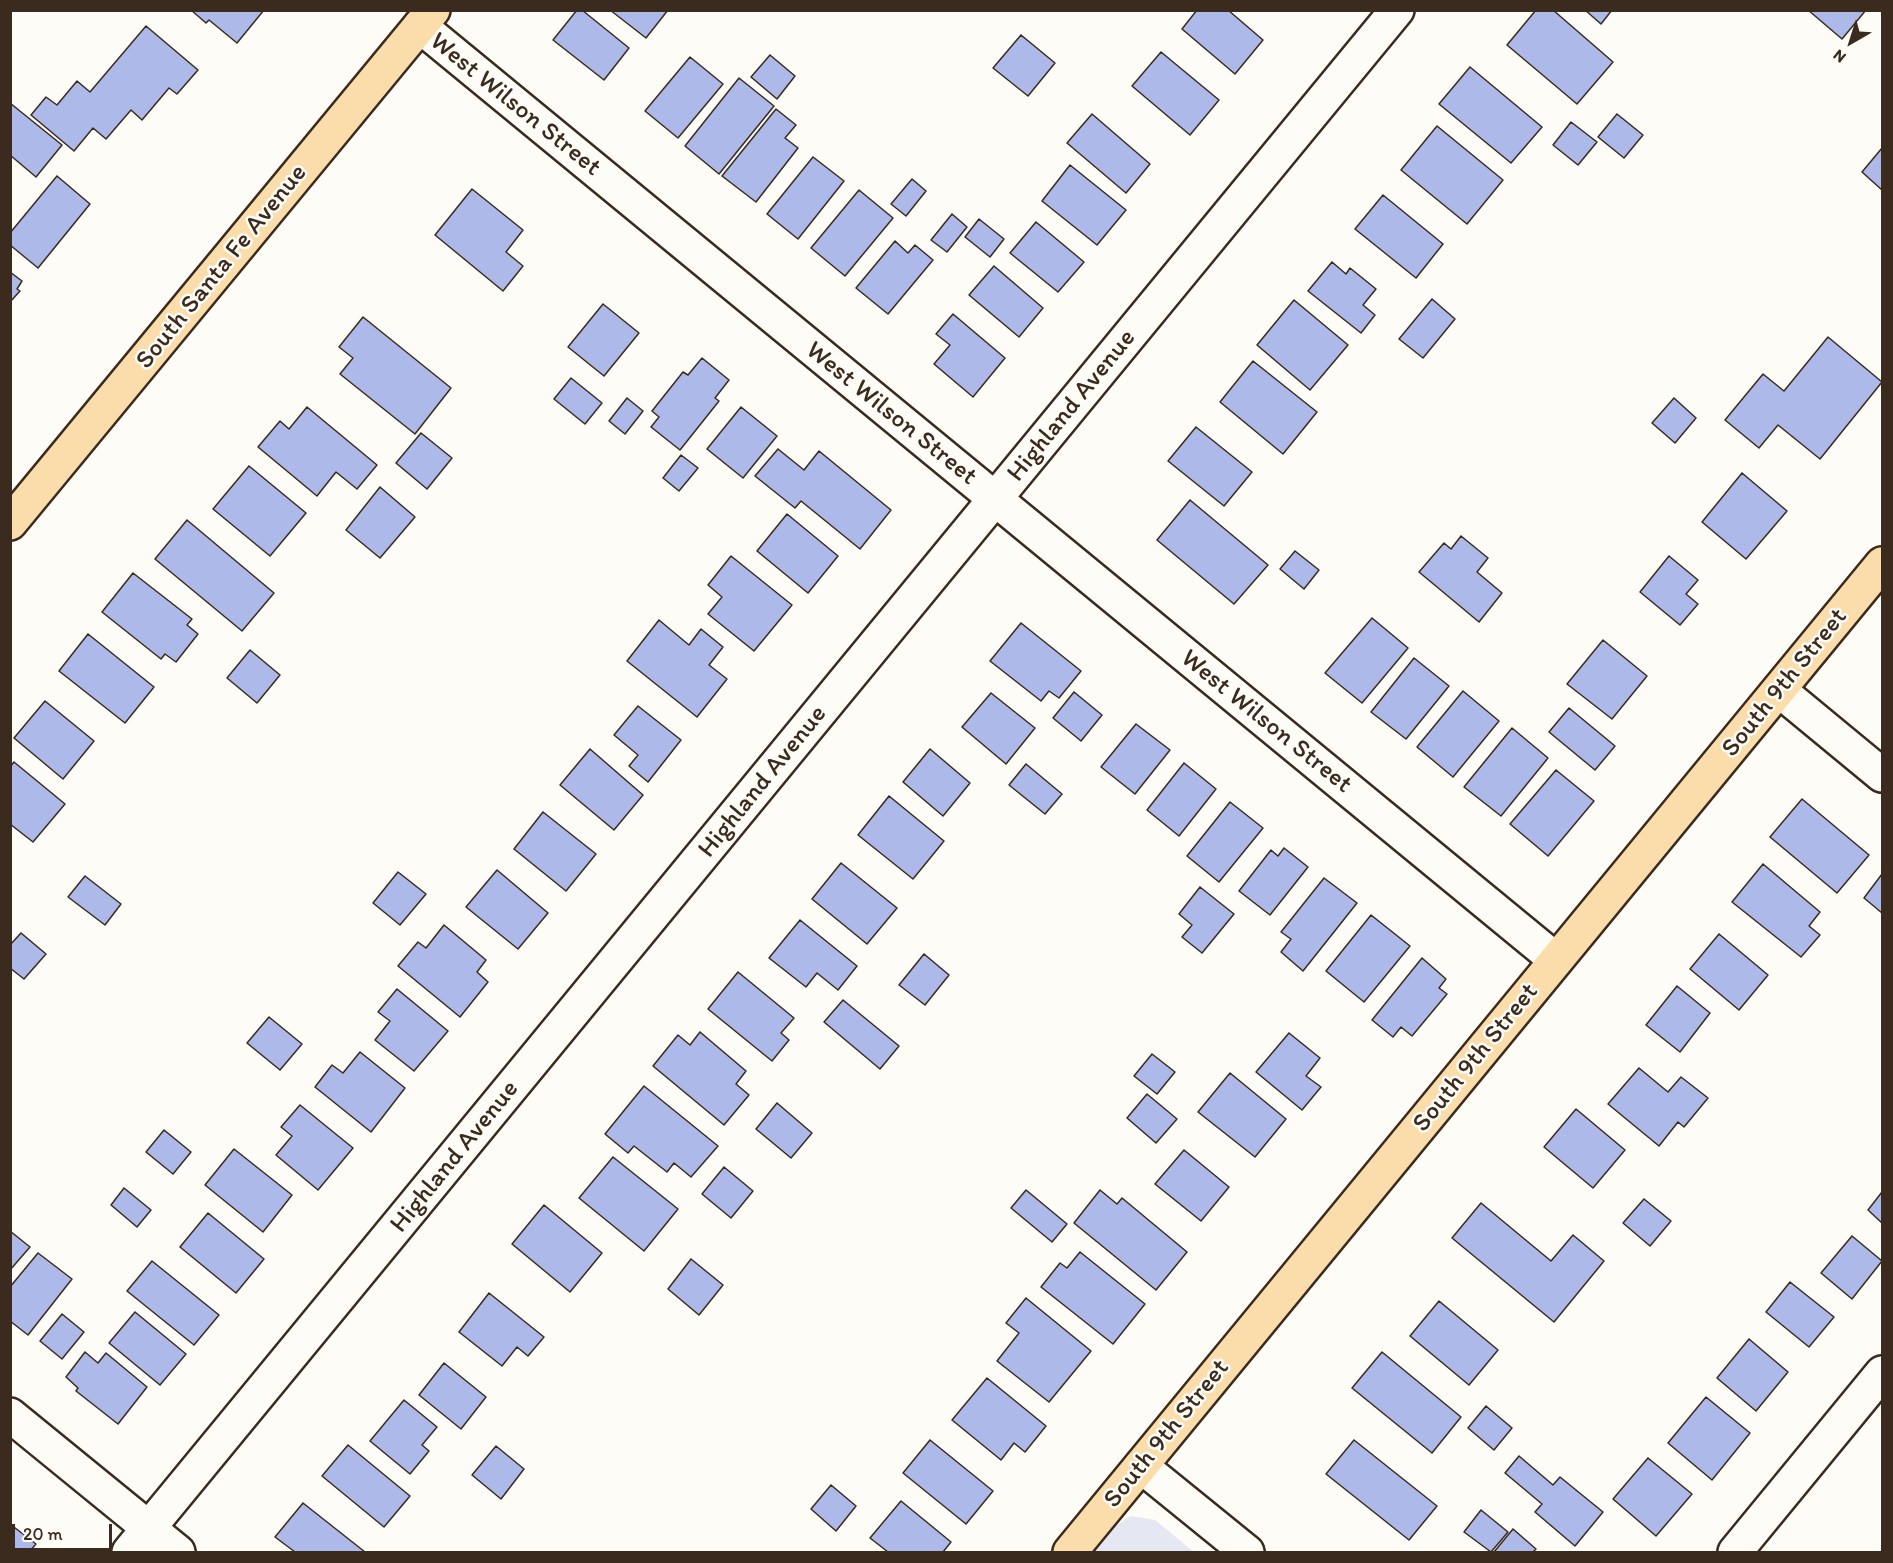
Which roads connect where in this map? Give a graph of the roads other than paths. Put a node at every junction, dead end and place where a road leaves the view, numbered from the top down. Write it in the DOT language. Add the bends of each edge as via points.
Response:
graph roads {
  1 [pos="1397,10"];
  2 [pos="426,18"];
  3 [pos="995,500"];
  4 [pos="10,523"];
  5 [pos="1882,564"];
  6 [pos="1779,690"];
  7 [pos="1882,775"];
  8 [pos="1556,960"];
  9 [pos="1882,1373"];
  10 [pos="10,1415"];
  11 [pos="1141,1466"];
  12 [pos="139,1541"];
  13 [pos="178,1552"];
  14 [pos="1070,1552"];
  15 [pos="1247,1552"];
  16 [pos="1735,1552"];
  1 -- 3 [label="street, Highland Avenue"];
  2 -- 3 [label="street, West Wilson Street"];
  2 -- 4 [label="main road, South Santa Fe Avenue"];
  3 -- 8 [label="street, West Wilson Street"];
  3 -- 12 [label="street, Highland Avenue"];
  5 -- 6 [label="main road, South 9th Street"];
  6 -- 7 [label="street"];
  6 -- 8 [label="main road, South 9th Street"];
  8 -- 11 [label="main road, South 9th Street"];
  9 -- 16 [label="street"];
  10 -- 12 [label="street"];
  11 -- 14 [label="main road, South 9th Street"];
  11 -- 15 [label="street"];
  12 -- 13 [label="street"];
}
